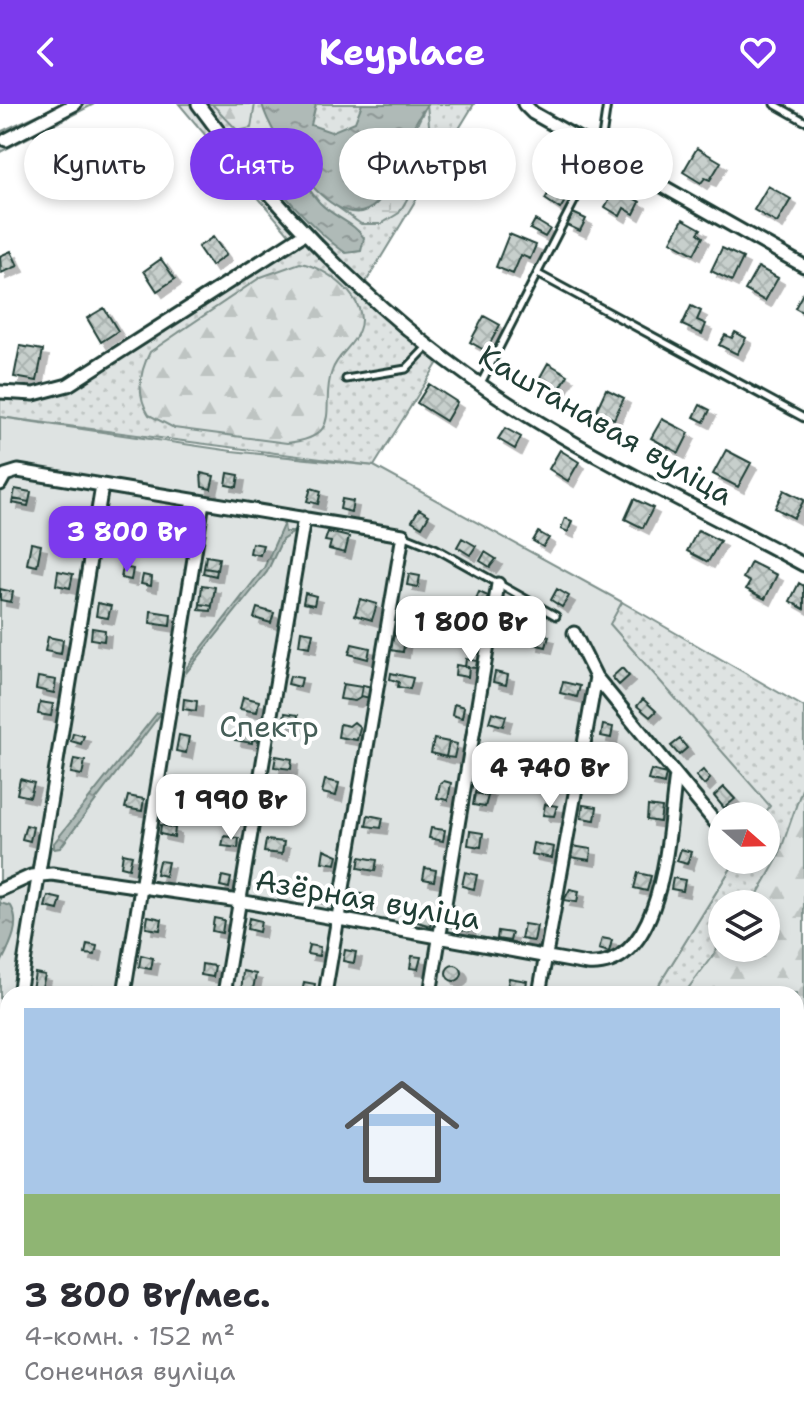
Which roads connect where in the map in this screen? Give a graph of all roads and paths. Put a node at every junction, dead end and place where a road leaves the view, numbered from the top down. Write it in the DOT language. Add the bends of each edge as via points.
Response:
graph roads {
  1 [pos="75,104"];
  2 [pos="198,104"];
  3 [pos="524,104"];
  4 [pos="607,104"];
  5 [pos="774,104"];
  6 [pos="804,121"];
  7 [pos="559,128"];
  8 [pos="603,128"];
  9 [pos="6,140"];
  10 [pos="673,192"];
  11 [pos="575,200"];
  12 [pos="304,234"];
  13 [pos="804,266"];
  14 [pos="538,274"];
  15 [pos="429,345"];
  16 [pos="346,379"];
  17 [pos="480,384"];
  18 [pos="0,392"];
  19 [pos="804,418"];
  20 [pos="0,484"];
  21 [pos="102,486"];
  22 [pos="203,502"];
  23 [pos="304,518"];
  24 [pos="403,535"];
  25 [pos="804,565"];
  26 [pos="498,584"];
  27 [pos="556,616"];
  28 [pos="574,633"];
  29 [pos="596,677"];
  30 [pos="676,775"];
  31 [pos="708,814"];
  32 [pos="37,874"];
  33 [pos="141,888"];
  34 [pos="0,890"];
  35 [pos="239,901"];
  36 [pos="338,919"];
  37 [pos="439,936"];
  38 [pos="546,955"];
  39 [pos="20,986"];
  40 [pos="125,986"];
  41 [pos="225,986"];
  42 [pos="326,986"];
  43 [pos="431,986"];
  44 [pos="540,986"];
  1 -- 9 [label="street"];
  2 -- 12 [label="street, Каштанавая вуліца"];
  3 -- 7 [label="street"];
  4 -- 8 [label="lane"];
  5 -- 6 [label="lane"];
  10 -- 13 [label="street"];
  11 -- 14 [label="lane"];
  12 -- 15 [label="street, Каштанавая вуліца"];
  12 -- 18 [label="street" via="68,385 34,394"];
  14 -- 17 [label="lane"];
  14 -- 19 [label="lane"];
  15 -- 16 [label="lane" via="406,369"];
  15 -- 17 [label="street, Каштанавая вуліца"];
  17 -- 25 [label="street, Каштанавая вуліца" via="550,428"];
  20 -- 21 [label="street" via="13,471"];
  21 -- 22 [label="street"];
  21 -- 32 [label="street"];
  22 -- 23 [label="street"];
  22 -- 33 [label="street"];
  23 -- 24 [label="street"];
  23 -- 35 [label="street"];
  24 -- 26 [label="lane"];
  24 -- 36 [label="street"];
  26 -- 27 [label="lane"];
  26 -- 37 [label="street"];
  28 -- 29 [label="street"];
  29 -- 30 [label="street"];
  29 -- 38 [label="street"];
  30 -- 31 [label="street"];
  30 -- 38 [label="street, Азёрная вуліца" via="649,921 622,955 605,963"];
  32 -- 33 [label="street, Азёрная вуліца"];
  32 -- 34 [label="street"];
  32 -- 39 [label="street"];
  33 -- 35 [label="street, Азёрная вуліца"];
  33 -- 40 [label="street"];
  35 -- 36 [label="street, Азёрная вуліца"];
  35 -- 41 [label="street"];
  36 -- 37 [label="street, Азёрная вуліца"];
  36 -- 42 [label="street"];
  37 -- 38 [label="street, Азёрная вуліца"];
  37 -- 43 [label="street"];
  38 -- 44 [label="street"];
}
